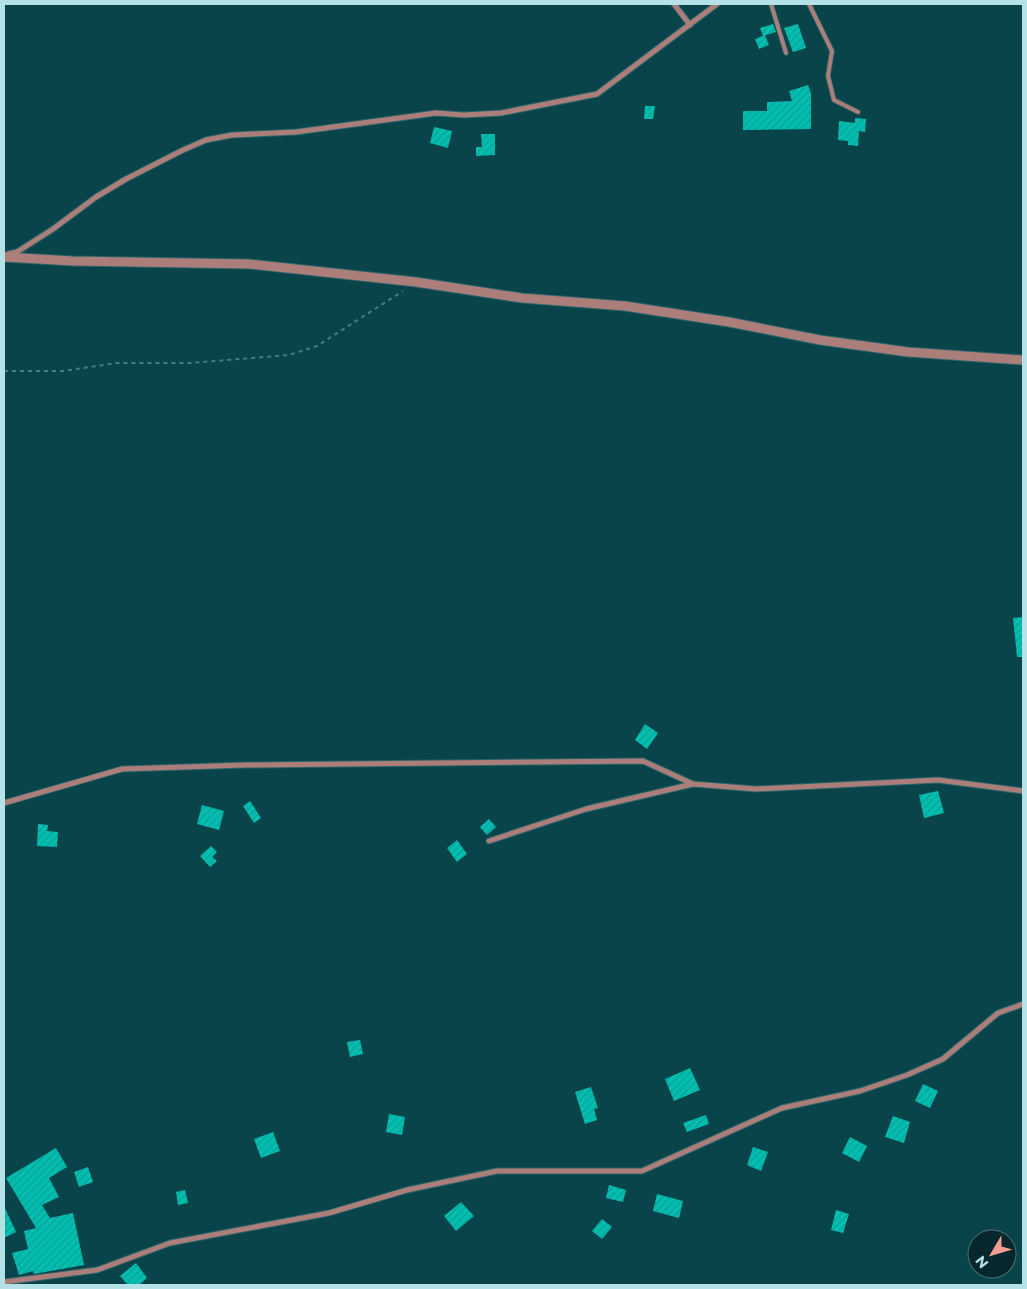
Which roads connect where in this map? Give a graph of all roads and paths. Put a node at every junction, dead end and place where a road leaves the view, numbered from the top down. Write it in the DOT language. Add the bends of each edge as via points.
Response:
graph roads {
  1 [pos="674,4"];
  2 [pos="717,4"];
  3 [pos="771,4"];
  4 [pos="809,4"];
  5 [pos="690,25"];
  6 [pos="786,54"];
  7 [pos="858,112"];
  8 [pos="4,256"];
  9 [pos="416,282"];
  10 [pos="1023,360"];
  11 [pos="4,371"];
  12 [pos="693,784"];
  13 [pos="1023,791"];
  14 [pos="4,803"];
  15 [pos="489,841"];
  16 [pos="1023,1004"];
  17 [pos="4,1282"];
  1 -- 5 [label="street"];
  2 -- 5 [label="street"];
  3 -- 6 [label="lane"];
  4 -- 7 [label="lane" via="832,51 828,76 834,100"];
  5 -- 8 [label="street" via="597,94 501,113 436,114 206,140 96,196 53,229 17,252"];
  8 -- 9 [label="street" via="73,261 248,264"];
  9 -- 10 [label="street" via="522,298 625,306 908,352"];
  9 -- 11 [label="path" via="316,346 289,355 190,363 117,363 64,371"];
  12 -- 13 [label="street" via="756,789 938,780"];
  12 -- 14 [label="street" via="643,761 245,765 122,769"];
  12 -- 15 [label="street" via="586,809"];
  16 -- 17 [label="street" via="998,1013 943,1059 907,1076 860,1091 782,1108 642,1171 498,1171 407,1190 329,1212 170,1243 97,1270"];
}
